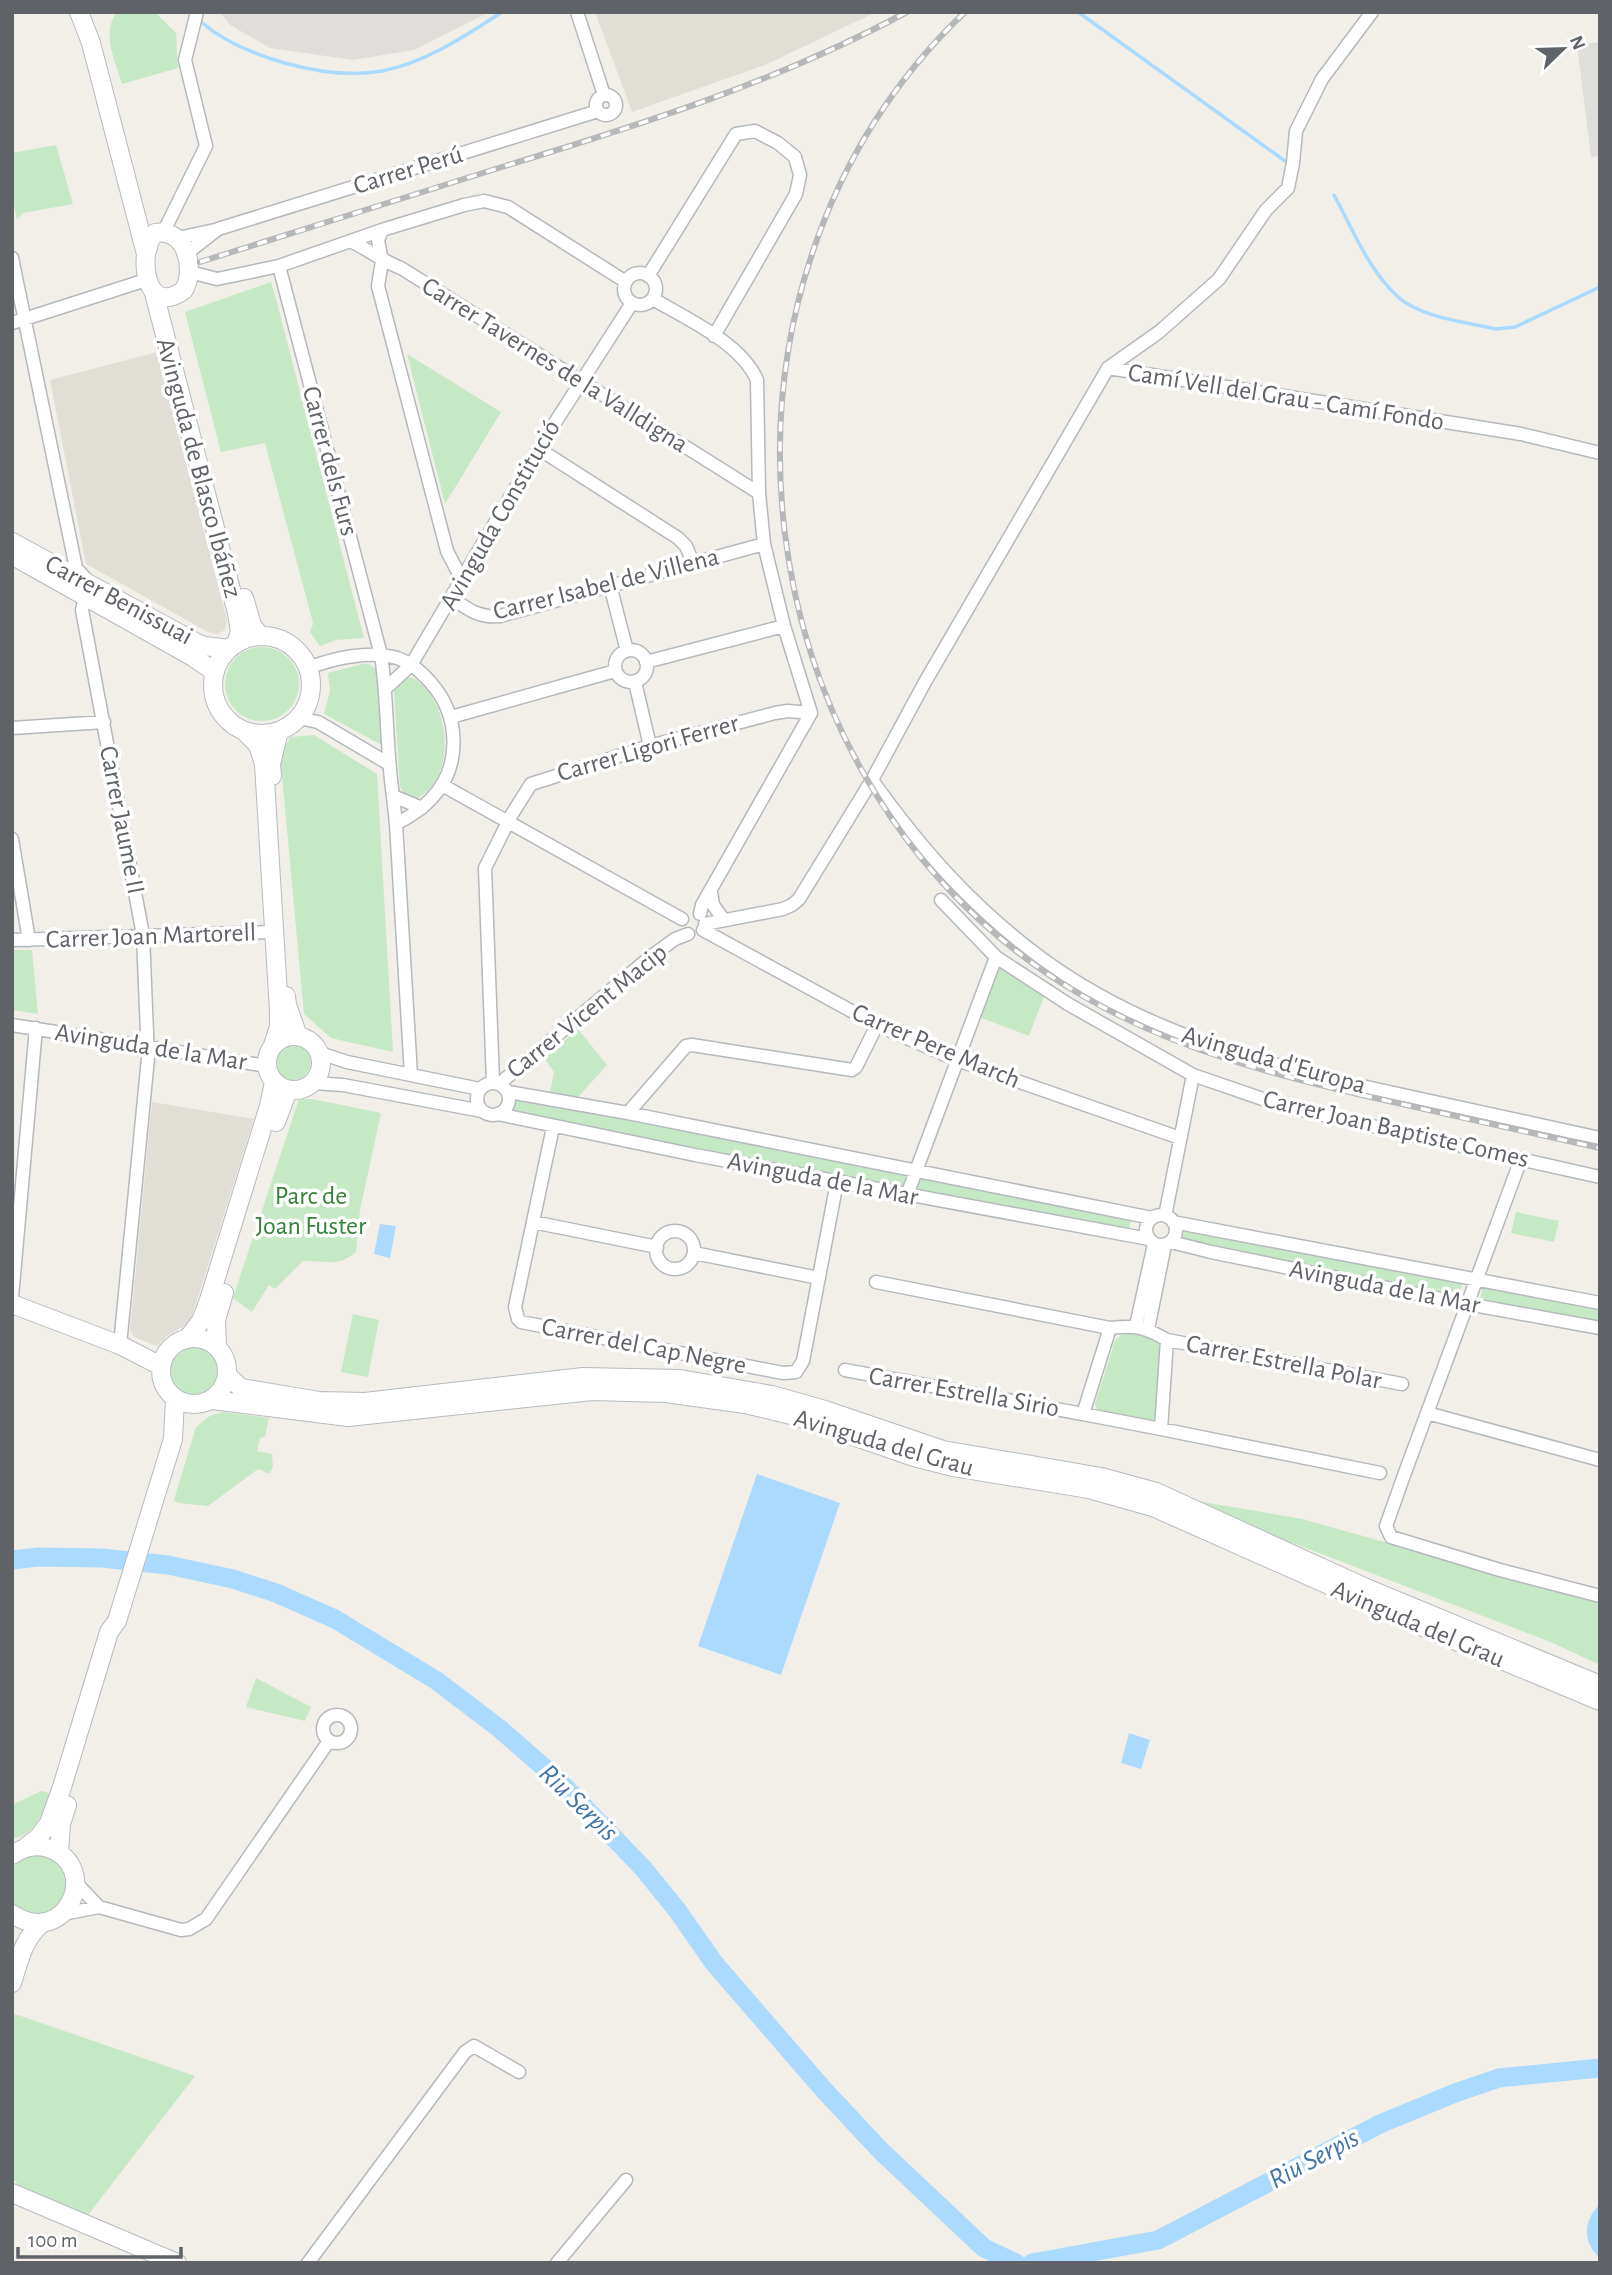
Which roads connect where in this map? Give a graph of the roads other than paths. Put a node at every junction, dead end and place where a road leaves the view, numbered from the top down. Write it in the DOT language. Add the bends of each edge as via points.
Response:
graph roads {
  1 [pos="79,12"];
  2 [pos="93,12"];
  3 [pos="197,12"];
  4 [pos="577,12"];
  5 [pos="1372,12"];
  6 [pos="382,230"];
  7 [pos="350,241"];
  8 [pos="146,254"];
  9 [pos="12,258"];
  10 [pos="177,258"];
  11 [pos="382,261"];
  12 [pos="279,266"];
  13 [pos="648,276"];
  14 [pos="626,282"];
  15 [pos="150,286"];
  16 [pos="653,299"];
  17 [pos="632,303"];
  18 [pos="26,318"];
  19 [pos="12,323"];
  20 [pos="714,336"];
  21 [pos="1108,368"];
  22 [pos="580,381"];
  23 [pos="538,449"];
  24 [pos="1600,453"];
  25 [pos="759,493"];
  26 [pos="12,541"];
  27 [pos="764,544"];
  28 [pos="12,555"];
  29 [pos="694,563"];
  30 [pos="462,580"];
  31 [pos="610,585"];
  32 [pos="90,592"];
  33 [pos="452,598"];
  34 [pos="784,626"];
  35 [pos="260,636"];
  36 [pos="233,646"];
  37 [pos="627,651"];
  38 [pos="381,655"];
  39 [pos="646,662"];
  40 [pos="411,664"];
  41 [pos="308,668"];
  42 [pos="615,671"];
  43 [pos="215,672"];
  44 [pos="635,682"];
  45 [pos="386,688"];
  46 [pos="811,713"];
  47 [pos="451,717"];
  48 [pos="299,718"];
  49 [pos="103,722"];
  50 [pos="12,728"];
  51 [pos="244,731"];
  52 [pos="279,732"];
  53 [pos="650,746"];
  54 [pos="389,764"];
  55 [pos="872,780"];
  56 [pos="442,785"];
  57 [pos="393,796"];
  58 [pos="422,808"];
  59 [pos="508,822"];
  60 [pos="396,824"];
  61 [pos="12,839"];
  62 [pos="710,891"];
  63 [pos="941,900"];
  64 [pos="695,920"];
  65 [pos="723,920"];
  66 [pos="273,932"];
  67 [pos="143,935"];
  68 [pos="12,940"];
  69 [pos="29,940"];
  70 [pos="996,957"];
  71 [pos="877,1024"];
  72 [pos="12,1025"];
  73 [pos="36,1028"];
  74 [pos="298,1036"];
  75 [pos="148,1045"];
  76 [pos="273,1045"];
  77 [pos="320,1053"];
  78 [pos="957,1060"];
  79 [pos="411,1075"];
  80 [pos="1193,1076"];
  81 [pos="276,1079"];
  82 [pos="313,1083"];
  83 [pos="500,1086"];
  84 [pos="480,1089"];
  85 [pos="482,1111"];
  86 [pos="628,1112"];
  87 [pos="498,1114"];
  88 [pos="553,1127"];
  89 [pos="1180,1138"];
  90 [pos="1600,1138"];
  91 [pos="1521,1159"];
  92 [pos="915,1169"];
  93 [pos="1600,1177"];
  94 [pos="837,1182"];
  95 [pos="907,1195"];
  96 [pos="1163,1219"];
  97 [pos="533,1222"];
  98 [pos="1160,1242"];
  99 [pos="657,1247"];
  100 [pos="694,1253"];
  101 [pos="819,1278"];
  102 [pos="1475,1279"];
  103 [pos="876,1282"];
  104 [pos="12,1297"];
  105 [pos="1600,1303"];
  106 [pos="12,1304"];
  107 [pos="1466,1304"];
  108 [pos="1142,1327"];
  109 [pos="1110,1328"];
  110 [pos="1600,1328"];
  111 [pos="187,1339"];
  112 [pos="1167,1340"];
  113 [pos="120,1345"];
  114 [pos="218,1348"];
  115 [pos="161,1366"];
  116 [pos="845,1370"];
  117 [pos="228,1375"];
  118 [pos="1402,1384"];
  119 [pos="175,1399"];
  120 [pos="209,1401"];
  121 [pos="1427,1413"];
  122 [pos="1083,1414"];
  123 [pos="1161,1429"];
  124 [pos="174,1434"];
  125 [pos="1600,1460"];
  126 [pos="1380,1473"];
  127 [pos="1600,1596"];
  128 [pos="117,1621"];
  129 [pos="1600,1685"];
  130 [pos="1600,1701"];
  131 [pos="330,1741"];
  132 [pos="19,1851"];
  133 [pos="59,1853"];
  134 [pos="76,1883"];
  135 [pos="99,1908"];
  136 [pos="63,1914"];
  137 [pos="12,1917"];
  138 [pos="42,1923"];
  139 [pos="12,1951"];
  140 [pos="12,1983"];
  141 [pos="519,2072"];
  142 [pos="626,2180"];
  143 [pos="12,2193"];
  144 [pos="177,2263"];
  145 [pos="308,2263"];
  146 [pos="557,2263"];
  1 -- 8 [label="main road"];
  2 -- 10 [label="main road" via="144,211 150,227"];
  3 -- 10 [label="street" via="186,60 206,146"];
  4 -- 10 [label="street, Carrer Perú" via="604,95 597,102 598,111 218,229"];
  5 -- 21 [label="street" via="1322,79 1296,131 1288,188 1266,210 1219,279"];
  6 -- 7 [label="street"];
  6 -- 11 [label="street" via="378,240"];
  6 -- 14 [label="street" via="491,201"];
  7 -- 11 [label="street, Carrer Tavernes de la Valldigna"];
  7 -- 12 [label="street"];
  8 -- 10 [label="main road" via="150,240"];
  8 -- 15 [label="main road, Avinguda de Blasco Ibáñez"];
  9 -- 18 [label="street"];
  10 -- 12 [label="street" via="217,279"];
  10 -- 15 [label="main road" via="167,297"];
  10 -- 35 [label="main road, Avinguda de Blasco Ibáñez" via="173,322 247,611"];
  11 -- 22 [label="street, Carrer Tavernes de la Valldigna" via="401,268"];
  11 -- 30 [label="street" via="378,286 447,551"];
  12 -- 38 [label="street, Carrer dels Furs"];
  13 -- 14 [label="street" via="634,275"];
  13 -- 16 [label="street" via="656,289"];
  13 -- 20 [label="street" via="736,134 755,131 795,157 800,175 796,194"];
  14 -- 17 [label="street" via="626,296"];
  15 -- 18 [label="street"];
  15 -- 36 [label="main road, Avinguda de Blasco Ibáñez" via="237,613 240,632"];
  16 -- 17 [label="street" via="641,305"];
  16 -- 20 [label="street"];
  17 -- 22 [label="street, Avinguda Constitució"];
  18 -- 19 [label="street"];
  18 -- 32 [label="street" via="76,568"];
  20 -- 25 [label="street" via="742,356 757,380"];
  21 -- 24 [label="street, Camí Vell del Grau - Camí Fondo" via="1521,434"];
  21 -- 55 [label="street, Camí Vell del Grau - Camí Fondo"];
  22 -- 23 [label="street, Avinguda Constitució"];
  22 -- 25 [label="street, Carrer Tavernes de la Valldigna"];
  23 -- 29 [label="street" via="678,538"];
  23 -- 30 [label="street, Avinguda Constitució"];
  25 -- 27 [label="street"];
  26 -- 32 [label="main road, Carrer Benissuai"];
  27 -- 29 [label="street, Carrer Isabel de Villena"];
  27 -- 34 [label="street"];
  28 -- 32 [label="main road, Carrer Benissuai"];
  29 -- 31 [label="street, Carrer Isabel de Villena"];
  30 -- 33 [label="street, Avinguda Constitució"];
  31 -- 33 [label="street, Carrer Isabel de Villena" via="500,616 472,613"];
  31 -- 37 [label="street"];
  32 -- 36 [label="main road, Carrer Benissuai" via="205,646"];
  32 -- 43 [label="main road, Carrer Benissuai"];
  32 -- 49 [label="street, Carrer Jaume II" via="82,610"];
  33 -- 40 [label="street, Avinguda Constitució"];
  34 -- 39 [label="street"];
  34 -- 46 [label="street"];
  35 -- 36 [label="main road"];
  35 -- 41 [label="main road" via="289,644"];
  36 -- 43 [label="main road"];
  37 -- 39 [label="street" via="640,653"];
  37 -- 42 [label="street" via="617,659"];
  38 -- 40 [label="street"];
  38 -- 41 [label="street"];
  38 -- 45 [label="street, Carrer dels Furs"];
  39 -- 44 [label="street" via="645,674"];
  40 -- 45 [label="street, Avinguda Constitució"];
  40 -- 47 [label="street" via="443,698"];
  41 -- 48 [label="main road" via="310,694"];
  42 -- 44 [label="street" via="622,680"];
  42 -- 47 [label="street"];
  43 -- 51 [label="main road" via="217,705"];
  44 -- 53 [label="street"];
  45 -- 54 [label="street, Carrer dels Furs"];
  46 -- 53 [label="street, Carrer Ligori Ferrer" via="775,713"];
  46 -- 62 [label="street"];
  47 -- 56 [label="street" via="453,756"];
  48 -- 52 [label="main road"];
  48 -- 54 [label="street" via="318,722"];
  49 -- 50 [label="street"];
  49 -- 67 [label="street, Carrer Jaume II"];
  51 -- 52 [label="main road"];
  51 -- 66 [label="main road" via="258,745 264,764"];
  52 -- 74 [label="main road" via="271,764 287,1005"];
  53 -- 59 [label="street, Carrer Ligori Ferrer" via="531,784"];
  54 -- 57 [label="street, Carrer dels Furs"];
  55 -- 65 [label="street, Camí Vell del Grau - Camí Fondo" via="799,899 788,907"];
  55 -- 90 [label="street, Avinguda d'Europa" via="931,858 981,907 1043,959 1130,1012 1208,1044 1300,1073"];
  56 -- 58 [label="street"];
  56 -- 59 [label="street, Carrer Pere March"];
  57 -- 58 [label="street"];
  57 -- 60 [label="street, Carrer dels Furs"];
  58 -- 60 [label="street"];
  59 -- 64 [label="street, Carrer Pere March"];
  59 -- 83 [label="street, Carrer Ligori Ferrer" via="485,868"];
  60 -- 79 [label="street"];
  61 -- 69 [label="street"];
  62 -- 64 [label="street"];
  62 -- 65 [label="street"];
  63 -- 70 [label="street, Carrer Joan Baptiste Comes"];
  64 -- 65 [label="street"];
  64 -- 71 [label="street, Carrer Pere March"];
  64 -- 83 [label="street, Carrer Vicent Macip"];
  66 -- 67 [label="street, Carrer Joan Martorell"];
  66 -- 76 [label="main road" via="279,1027"];
  67 -- 69 [label="street, Carrer Joan Martorell"];
  67 -- 75 [label="street, Carrer Jaume II"];
  68 -- 69 [label="street, Carrer Joan Martorell"];
  70 -- 78 [label="street"];
  70 -- 80 [label="street, Carrer Joan Baptiste Comes"];
  71 -- 78 [label="street, Carrer Pere March"];
  71 -- 86 [label="street" via="852,1070 686,1046"];
  72 -- 73 [label="street, Avinguda de la Mar"];
  73 -- 75 [label="street, Avinguda de la Mar"];
  73 -- 104 [label="street"];
  74 -- 76 [label="main road" via="284,1037"];
  74 -- 77 [label="main road" via="311,1041"];
  75 -- 81 [label="street, Avinguda de la Mar"];
  75 -- 113 [label="street, Carrer Jaume II"];
  76 -- 81 [label="main road" via="267,1058"];
  77 -- 79 [label="street"];
  77 -- 82 [label="main road" via="321,1069"];
  78 -- 89 [label="street, Carrer Pere March"];
  78 -- 92 [label="street"];
  79 -- 84 [label="street"];
  80 -- 89 [label="street"];
  80 -- 91 [label="street, Carrer Joan Baptiste Comes" via="1283,1106"];
  81 -- 82 [label="main road" via="297,1090"];
  81 -- 111 [label="main road" via="209,1300"];
  81 -- 114 [label="main road" via="279,1110 218,1311"];
  82 -- 85 [label="street"];
  83 -- 84 [label="street"];
  83 -- 86 [label="street, Avinguda de la Mar"];
  83 -- 87 [label="street" via="508,1104"];
  84 -- 85 [label="street" via="477,1103"];
  85 -- 87 [label="street"];
  86 -- 92 [label="street, Avinguda de la Mar"];
  87 -- 88 [label="street, Avinguda de la Mar"];
  88 -- 94 [label="street, Avinguda de la Mar"];
  88 -- 97 [label="street"];
  89 -- 96 [label="street"];
  91 -- 93 [label="street, Carrer Joan Baptiste Comes"];
  91 -- 102 [label="street"];
  92 -- 95 [label="street"];
  92 -- 96 [label="street, Avinguda de la Mar"];
  94 -- 95 [label="street, Avinguda de la Mar"];
  94 -- 101 [label="street"];
  95 -- 98 [label="street, Avinguda de la Mar"];
  96 -- 98 [label="street" via="1176,1228"];
  96 -- 98 [label="street" via="1146,1229"];
  96 -- 102 [label="street, Avinguda de la Mar"];
  97 -- 99 [label="street"];
  97 -- 101 [label="street, Carrer del Cap Negre" via="516,1307 517,1319 522,1322 796,1372 802,1366"];
  98 -- 107 [label="street, Avinguda de la Mar"];
  98 -- 108 [label="street"];
  99 -- 100 [label="street" via="668,1233 681,1232 691,1240"];
  99 -- 100 [label="street" via="660,1260 677,1269 688,1264"];
  100 -- 101 [label="street"];
  102 -- 105 [label="street, Avinguda de la Mar"];
  102 -- 107 [label="street"];
  103 -- 109 [label="street"];
  106 -- 113 [label="main road"];
  107 -- 110 [label="street, Avinguda de la Mar"];
  107 -- 121 [label="street"];
  108 -- 109 [label="street"];
  108 -- 112 [label="street, Carrer Estrella Polar"];
  109 -- 122 [label="street"];
  111 -- 114 [label="main road" via="198,1338"];
  111 -- 115 [label="main road" via="167,1352"];
  112 -- 118 [label="street, Carrer Estrella Polar"];
  112 -- 123 [label="street, Carrer Estrella Polar"];
  113 -- 115 [label="main road"];
  114 -- 117 [label="main road"];
  115 -- 119 [label="main road" via="163,1385"];
  116 -- 122 [label="street, Carrer Estrella Sirio"];
  117 -- 120 [label="main road" via="220,1392"];
  117 -- 129 [label="main road, Avinguda del Grau" via="241,1388 339,1402 583,1377 680,1379 772,1395 943,1450 1101,1477 1156,1492 1354,1582"];
  119 -- 120 [label="main road" via="184,1404"];
  119 -- 124 [label="main road"];
  120 -- 124 [label="main road"];
  120 -- 130 [label="main road, Avinguda del Grau" via="348,1417 592,1391 680,1394 745,1404 953,1467 1089,1489 1153,1507"];
  121 -- 125 [label="street"];
  121 -- 127 [label="street" via="1386,1527 1391,1537"];
  122 -- 123 [label="street"];
  123 -- 126 [label="street"];
  124 -- 128 [label="main road"];
  128 -- 132 [label="main road" via="108,1632 49,1823"];
  128 -- 133 [label="main road" via="120,1634 61,1824"];
  131 -- 135 [label="street" via="206,1919 189,1929 174,1929"];
  132 -- 133 [label="main road" via="43,1846"];
  133 -- 134 [label="main road"];
  134 -- 135 [label="street"];
  134 -- 136 [label="main road"];
  135 -- 136 [label="street"];
  136 -- 138 [label="main road"];
  137 -- 138 [label="main road"];
  137 -- 139 [label="main road" via="16,1932"];
  138 -- 140 [label="main road" via="23,1949"];
  141 -- 145 [label="street" via="474,2046 465,2052"];
  142 -- 146 [label="street"];
  143 -- 144 [label="main road"];
}
